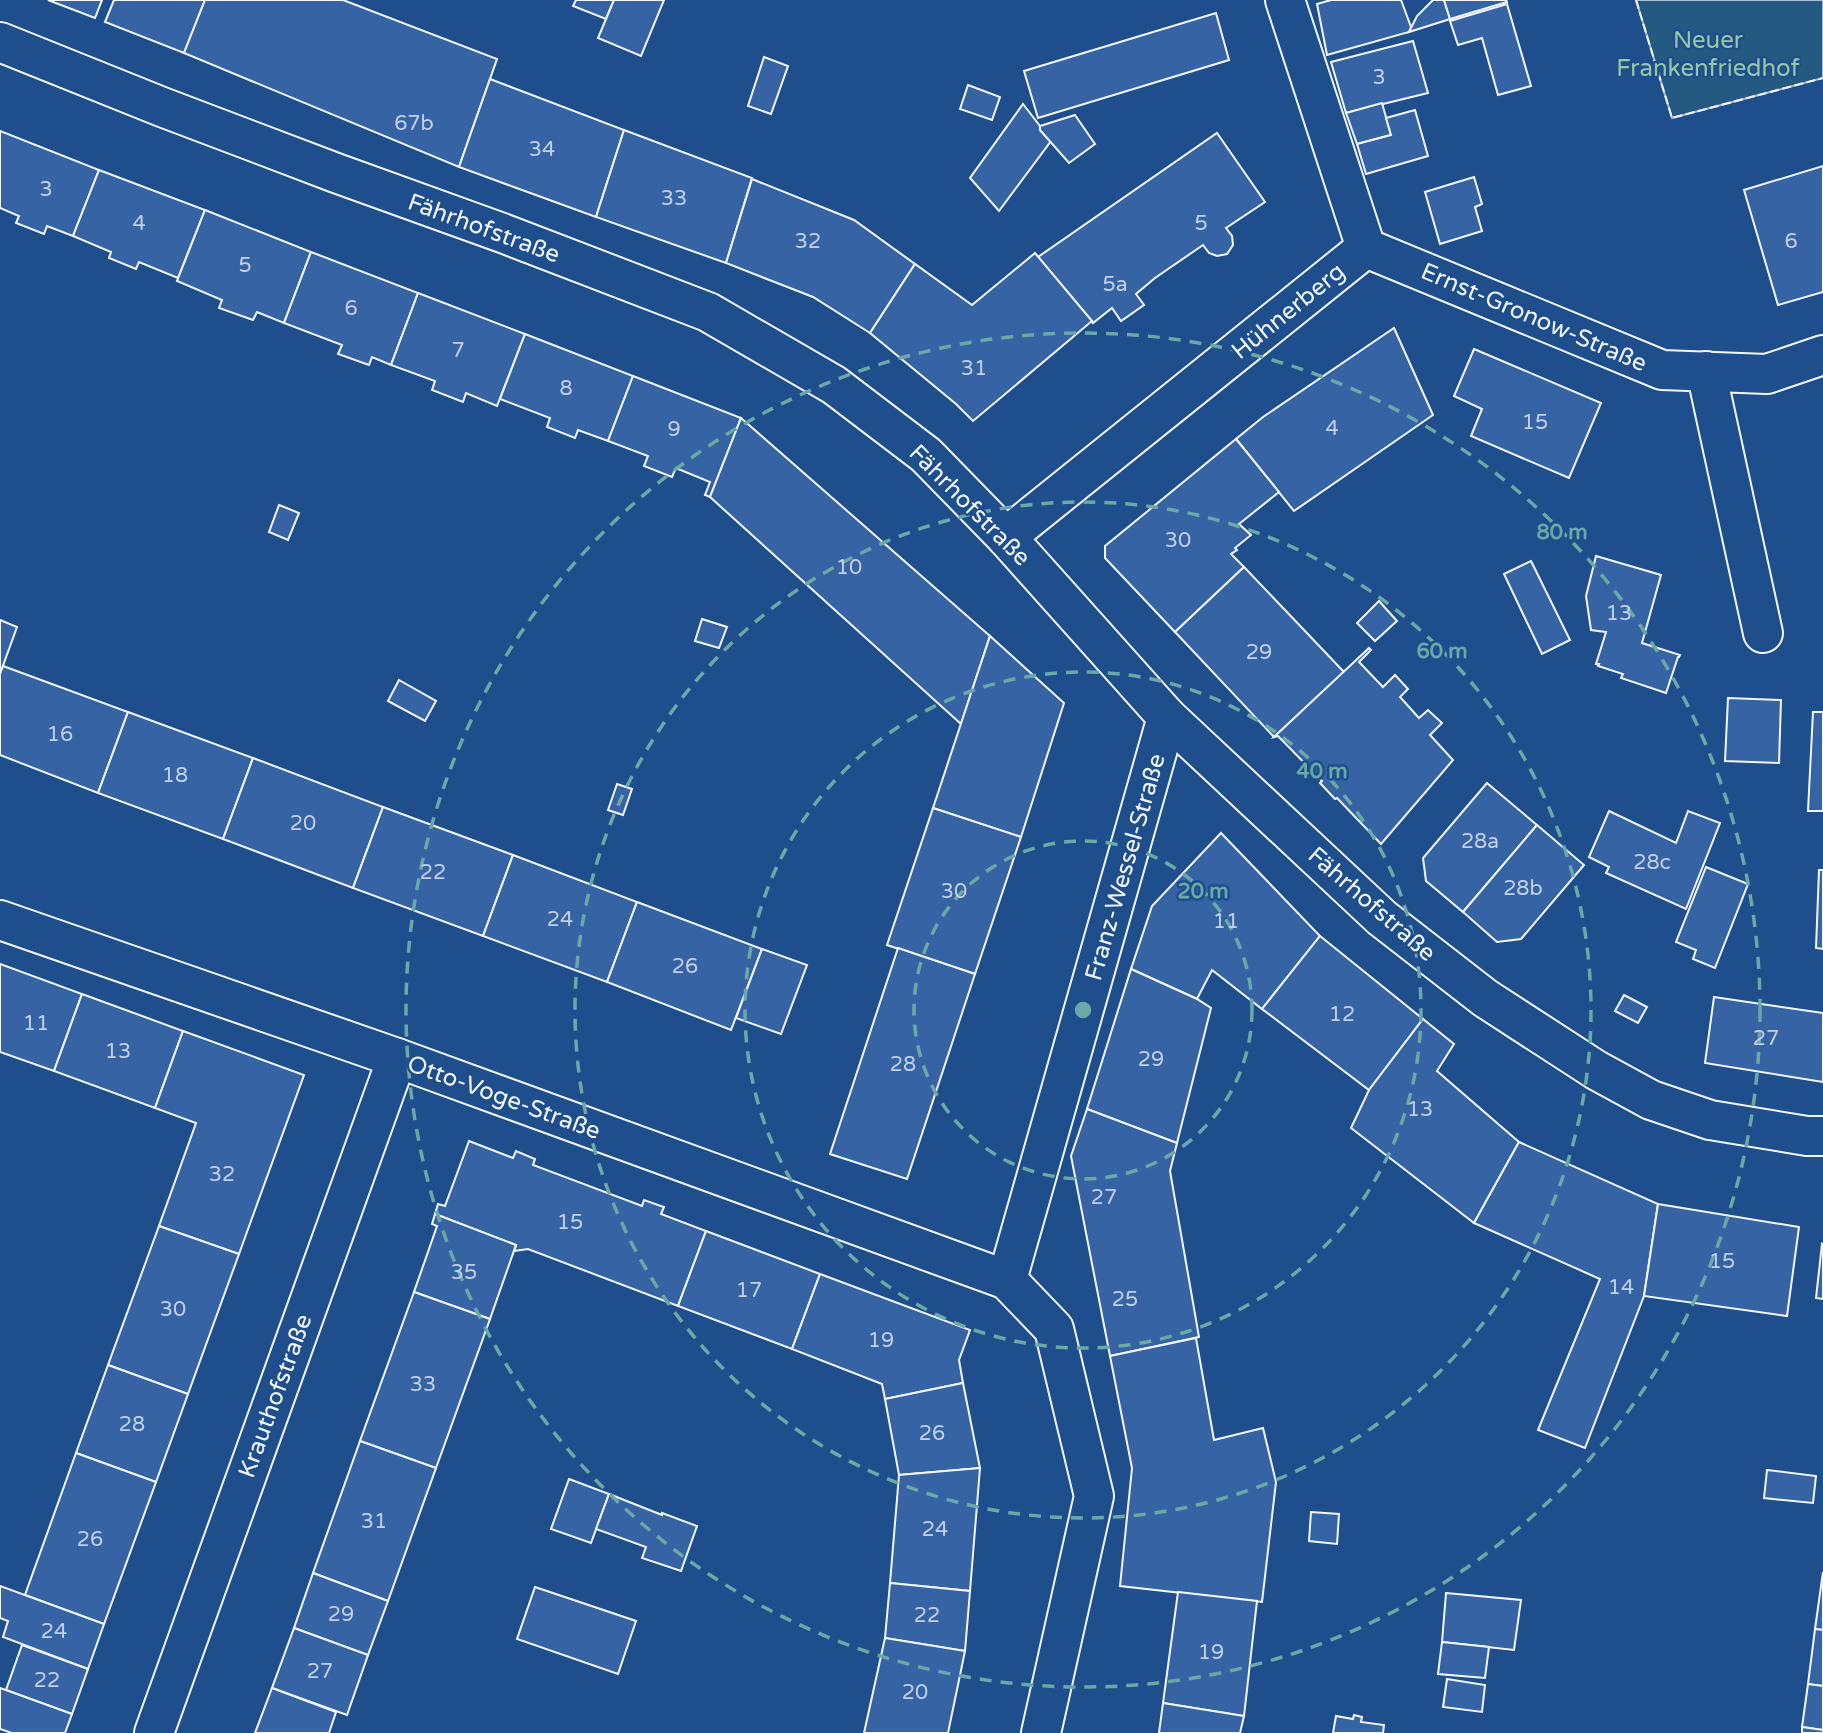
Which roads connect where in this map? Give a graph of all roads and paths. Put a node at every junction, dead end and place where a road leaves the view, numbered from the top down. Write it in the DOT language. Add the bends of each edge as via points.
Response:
graph roads {
  1 [pos="1285,0"];
  2 [pos="0,42"];
  3 [pos="1366,248"];
  4 [pos="1823,355"];
  5 [pos="1706,371"];
  6 [pos="1006,537"];
  7 [pos="1763,634"];
  8 [pos="1167,717"];
  9 [pos="0,920"];
  10 [pos="397,1058"];
  11 [pos="1823,1136"];
  12 [pos="1007,1280"];
  13 [pos="154,1733"];
  14 [pos="1041,1733"];
  1 -- 3 [label="street, Hühnerberg"];
  2 -- 6 [label="street, Fährhofstraße" via="708,312 834,385 926,455"];
  3 -- 5 [label="street, Ernst-Gronow-Straße" via="1661,370"];
  3 -- 6 [label="street, Hühnerberg"];
  4 -- 5 [label="street, Ernst-Gronow-Straße" via="1767,374"];
  5 -- 7 [label="street"];
  6 -- 8 [label="street, Fährhofstraße"];
  8 -- 11 [label="street, Fährhofstraße" via="1382,918 1485,998 1596,1070 1651,1100 1710,1120"];
  8 -- 12 [label="street, Franz-Wessel-Straße"];
  9 -- 10 [label="street, Otto-Voge-Straße"];
  10 -- 12 [label="street, Otto-Voge-Straße"];
  10 -- 13 [label="street, Krauthofstraße"];
  12 -- 14 [label="street" via="1054,1329 1094,1496"];
}
